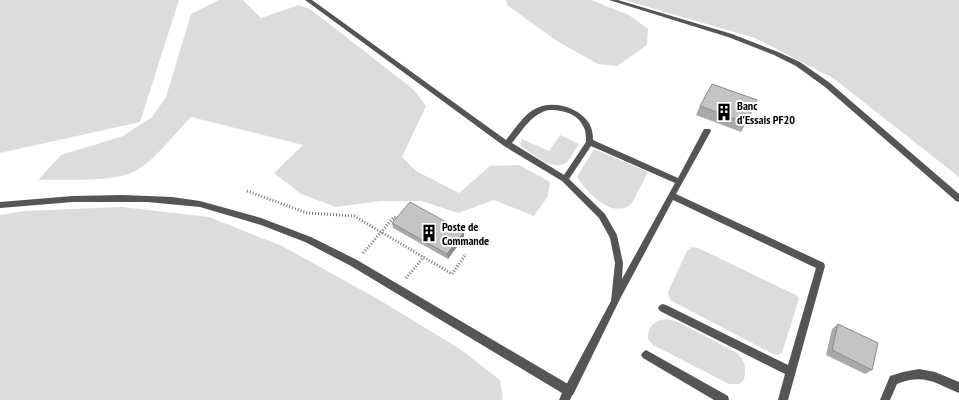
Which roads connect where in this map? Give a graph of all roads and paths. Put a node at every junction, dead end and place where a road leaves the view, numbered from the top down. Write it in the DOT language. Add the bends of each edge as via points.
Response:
graph roads {
  1 [pos="308,0"];
  2 [pos="612,0"];
  3 [pos="707,131"];
  4 [pos="590,142"];
  5 [pos="507,144"];
  6 [pos="565,180"];
  7 [pos="680,182"];
  8 [pos="247,191"];
  9 [pos="672,196"];
  10 [pos="959,199"];
  11 [pos="0,205"];
  12 [pos="402,219"];
  13 [pos="381,232"];
  14 [pos="466,254"];
  15 [pos="424,257"];
  16 [pos="354,263"];
  17 [pos="396,289"];
  18 [pos="614,301"];
  19 [pos="663,308"];
  20 [pos="646,355"];
  21 [pos="791,372"];
  22 [pos="959,388"];
  23 [pos="566,395"];
  24 [pos="724,400"];
  25 [pos="783,400"];
  26 [pos="885,400"];
  1 -- 5 [label="street"];
  2 -- 10 [label="street" via="716,30 800,65"];
  3 -- 7 [label="street"];
  4 -- 5 [label="street" via="587,125 582,119 570,111 545,108 535,112"];
  4 -- 6 [label="street"];
  4 -- 7 [label="street"];
  5 -- 6 [label="street"];
  6 -- 18 [label="street" via="602,216 614,238 619,263"];
  7 -- 9 [label="street"];
  8 -- 13 [label="path" via="307,213 354,216"];
  9 -- 18 [label="street"];
  9 -- 21 [label="street" via="821,266"];
  11 -- 16 [label="street" via="57,199 126,198 198,204 286,229"];
  12 -- 13 [label="path" via="394,217"];
  13 -- 15 [label="path"];
  13 -- 16 [label="path"];
  14 -- 15 [label="path" via="452,274"];
  15 -- 17 [label="path"];
  16 -- 17 [label="street"];
  17 -- 23 [label="street"];
  18 -- 23 [label="street"];
  19 -- 21 [label="street"];
  20 -- 24 [label="street"];
  21 -- 25 [label="street"];
  22 -- 26 [label="street" via="932,376 905,375 894,380"];
}
